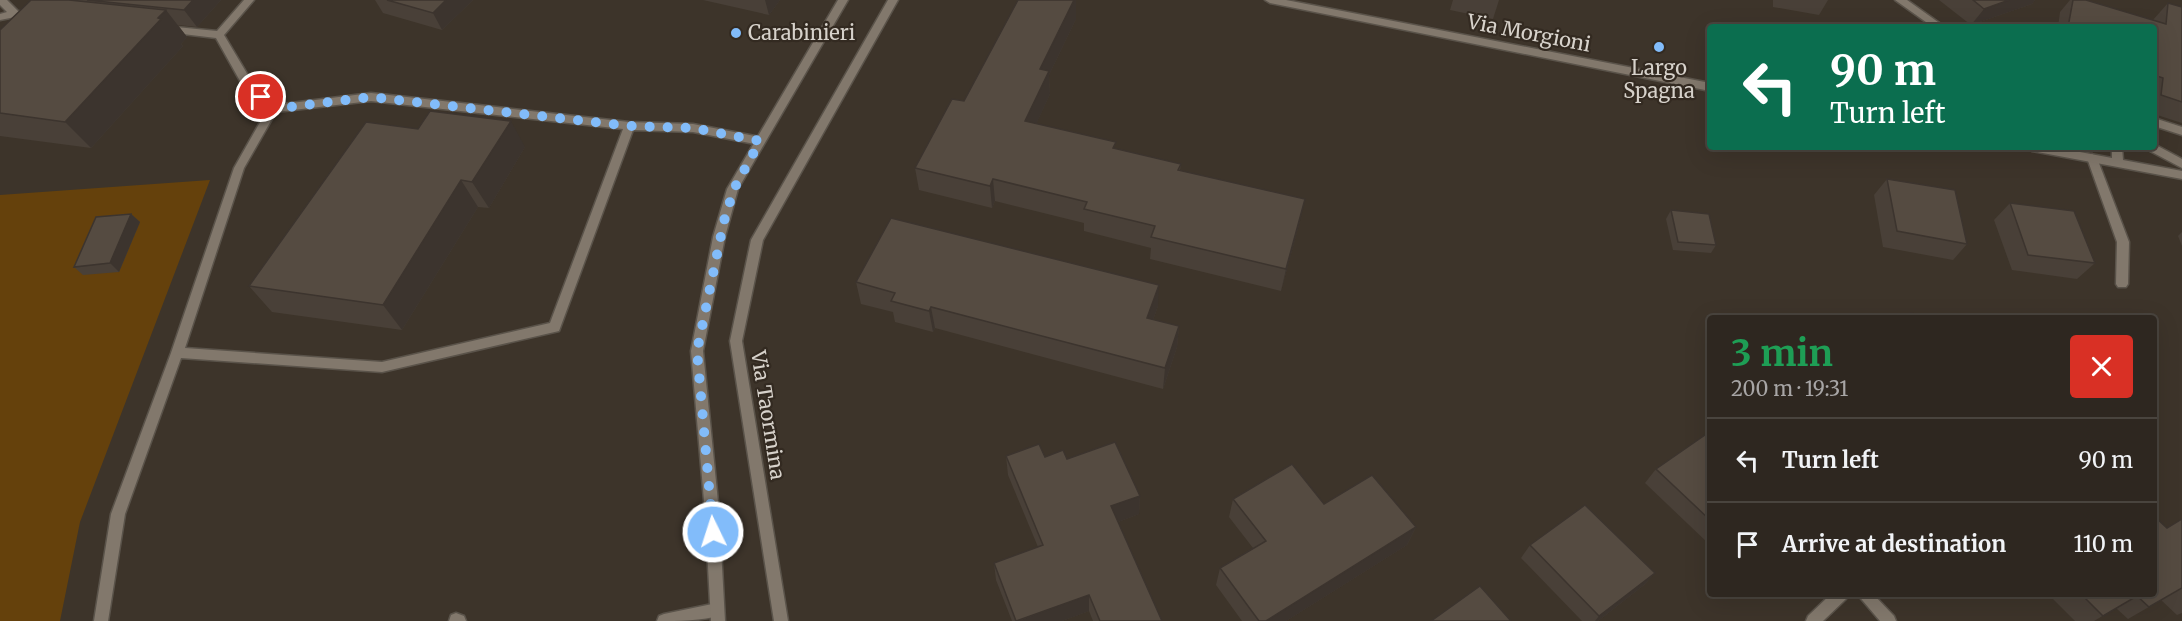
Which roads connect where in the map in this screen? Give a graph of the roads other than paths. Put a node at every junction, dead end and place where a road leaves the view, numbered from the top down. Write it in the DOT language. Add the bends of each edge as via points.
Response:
graph roads {
  1 [pos="1,0"];
  2 [pos="249,0"];
  3 [pos="843,0"];
  4 [pos="893,0"];
  5 [pos="1270,0"];
  6 [pos="1900,0"];
  7 [pos="15,14"];
  8 [pos="0,17"];
  9 [pos="49,17"];
  10 [pos="1936,24"];
  11 [pos="151,28"];
  12 [pos="219,34"];
  13 [pos="1707,86"];
  14 [pos="273,109"];
  15 [pos="2157,123"];
  16 [pos="629,126"];
  17 [pos="2182,131"];
  18 [pos="760,141"];
  19 [pos="2048,150"];
  20 [pos="2117,150"];
  21 [pos="2156,150"];
  22 [pos="2092,158"];
  23 [pos="2118,163"];
  24 [pos="2182,164"];
  25 [pos="2182,175"];
  26 [pos="2122,284"];
  27 [pos="177,353"];
  28 [pos="1838,597"];
  29 [pos="1867,597"];
  30 [pos="718,615"];
  31 [pos="100,621"];
  32 [pos="664,621"];
  33 [pos="781,621"];
  34 [pos="1813,621"];
  35 [pos="1889,621"];
  1 -- 7 [label="street"];
  2 -- 12 [label="street"];
  3 -- 18 [label="street"];
  4 -- 33 [label="street, Via Taormina" via="757,240 736,341"];
  5 -- 13 [label="street, Via Morgioni"];
  6 -- 10 [label="street"];
  7 -- 8 [label="street"];
  7 -- 9 [label="street"];
  11 -- 12 [label="street"];
  12 -- 14 [label="street" via="248,85"];
  14 -- 16 [label="street" via="371,97"];
  14 -- 27 [label="street" via="239,168"];
  15 -- 17 [label="street"];
  16 -- 18 [label="street" via="693,128"];
  16 -- 27 [label="street" via="555,327 382,367"];
  18 -- 30 [label="street" via="734,189 719,237 697,351"];
  19 -- 22 [label="street"];
  20 -- 23 [label="street"];
  21 -- 24 [label="street"];
  22 -- 23 [label="street"];
  22 -- 26 [label="street" via="2123,242"];
  23 -- 25 [label="street"];
  27 -- 31 [label="street" via="118,514"];
  28 -- 34 [label="street"];
  29 -- 35 [label="street"];
  30 -- 32 [label="street"];
}
